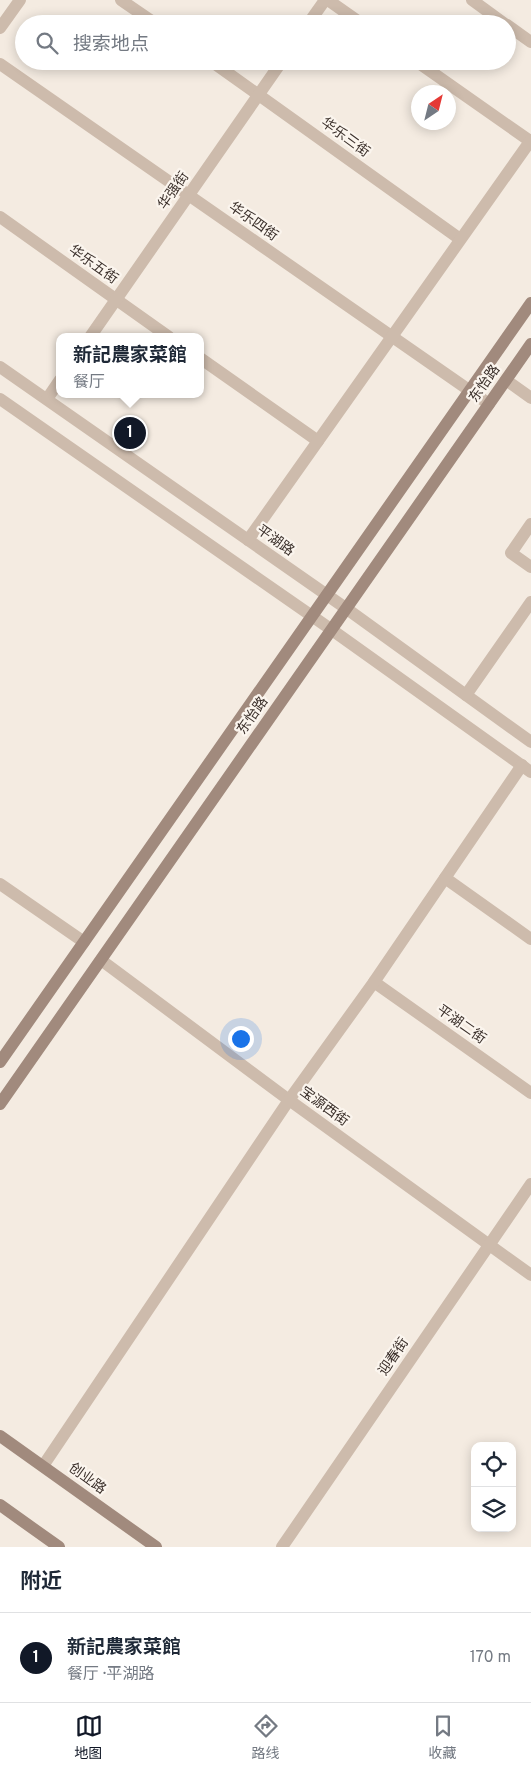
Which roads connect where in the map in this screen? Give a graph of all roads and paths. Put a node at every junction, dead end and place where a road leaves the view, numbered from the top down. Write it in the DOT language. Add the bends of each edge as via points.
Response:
graph roads {
  1 [pos="20,0"];
  2 [pos="122,0"];
  3 [pos="326,0"];
  4 [pos="472,0"];
  5 [pos="143,15"];
  6 [pos="315,15"];
  7 [pos="348,15"];
  8 [pos="493,15"];
  9 [pos="0,28"];
  10 [pos="516,31"];
  11 [pos="531,42"];
  12 [pos="0,64"];
  13 [pos="224,70"];
  14 [pos="276,70"];
  15 [pos="429,70"];
  16 [pos="259,94"];
  17 [pos="531,141"];
  18 [pos="189,195"];
  19 [pos="0,217"];
  20 [pos="460,240"];
  21 [pos="116,299"];
  22 [pos="531,303"];
  23 [pos="93,333"];
  24 [pos="163,333"];
  25 [pos="392,336"];
  26 [pos="531,344"];
  27 [pos="204,361"];
  28 [pos="0,367"];
  29 [pos="506,380"];
  30 [pos="56,385"];
  31 [pos="470,391"];
  32 [pos="531,398"];
  33 [pos="46,399"];
  34 [pos="0,400"];
  35 [pos="489,404"];
  36 [pos="318,441"];
  37 [pos="531,524"];
  38 [pos="248,540"];
  39 [pos="531,567"];
  40 [pos="328,595"];
  41 [pos="531,602"];
  42 [pos="347,609"];
  43 [pos="312,617"];
  44 [pos="332,630"];
  45 [pos="466,695"];
  46 [pos="531,742"];
  47 [pos="526,768"];
  48 [pos="445,878"];
  49 [pos="0,884"];
  50 [pos="531,939"];
  51 [pos="84,942"];
  52 [pos="101,960"];
  53 [pos="374,982"];
  54 [pos="0,1062"];
  55 [pos="531,1093"];
  56 [pos="289,1100"];
  57 [pos="0,1104"];
  58 [pos="531,1184"];
  59 [pos="488,1245"];
  60 [pos="531,1274"];
  61 [pos="0,1436"];
  62 [pos="43,1466"];
  63 [pos="0,1505"];
  64 [pos="59,1547"];
  65 [pos="156,1547"];
  66 [pos="282,1547"];
  1 -- 9 [label="street"];
  2 -- 5 [label="street"];
  3 -- 6 [label="street"];
  3 -- 7 [label="street"];
  4 -- 8 [label="street"];
  10 -- 11 [label="street"];
  12 -- 18 [label="street, 华乐四街"];
  13 -- 16 [label="street, 华乐三街"];
  14 -- 16 [label="street, 华强街"];
  15 -- 17 [label="street"];
  16 -- 18 [label="street, 华强街"];
  16 -- 20 [label="street, 华乐三街"];
  17 -- 20 [label="street"];
  18 -- 21 [label="street, 华强街"];
  18 -- 25 [label="street, 华乐四街"];
  19 -- 21 [label="street, 华乐五街"];
  20 -- 25 [label="street"];
  21 -- 23 [label="street, 华强街"];
  21 -- 24 [label="street, 华乐五街"];
  22 -- 31 [label="street, 东怡路"];
  25 -- 31 [label="street, 华乐四街"];
  25 -- 36 [label="street"];
  26 -- 29 [label="street, 东怡路"];
  27 -- 36 [label="street"];
  28 -- 33 [label="street, 平湖路"];
  29 -- 32 [label="street"];
  29 -- 35 [label="street, 东怡路"];
  30 -- 33 [label="street"];
  31 -- 35 [label="street, 华乐四街"];
  31 -- 40 [label="street, 东怡路"];
  33 -- 38 [label="street, 平湖路"];
  34 -- 43 [label="street"];
  35 -- 42 [label="street, 东怡路"];
  36 -- 38 [label="street"];
  37 -- 39 [label="street" via="511,553"];
  38 -- 40 [label="street, 平湖路"];
  40 -- 42 [label="street, 平湖路"];
  40 -- 43 [label="street, 东怡路"];
  41 -- 45 [label="street"];
  42 -- 44 [label="street, 东怡路"];
  42 -- 45 [label="street, 平湖路"];
  43 -- 44 [label="street"];
  43 -- 51 [label="street, 东怡路"];
  44 -- 47 [label="street"];
  44 -- 52 [label="street, 东怡路"];
  45 -- 46 [label="street, 平湖路"];
  47 -- 48 [label="street"];
  48 -- 50 [label="street"];
  48 -- 53 [label="street"];
  49 -- 51 [label="street"];
  51 -- 54 [label="street, 东怡路"];
  52 -- 56 [label="street, 宝源西街"];
  52 -- 57 [label="street, 东怡路"];
  53 -- 55 [label="street, 平湖二街"];
  53 -- 56 [label="street"];
  56 -- 59 [label="street, 宝源西街"];
  56 -- 62 [label="street"];
  58 -- 59 [label="street, 迎春街"];
  59 -- 60 [label="street, 宝源西街"];
  59 -- 66 [label="street, 迎春街"];
  61 -- 62 [label="street, 创业路"];
  62 -- 65 [label="street, 创业路"];
  63 -- 64 [label="street"];
}
